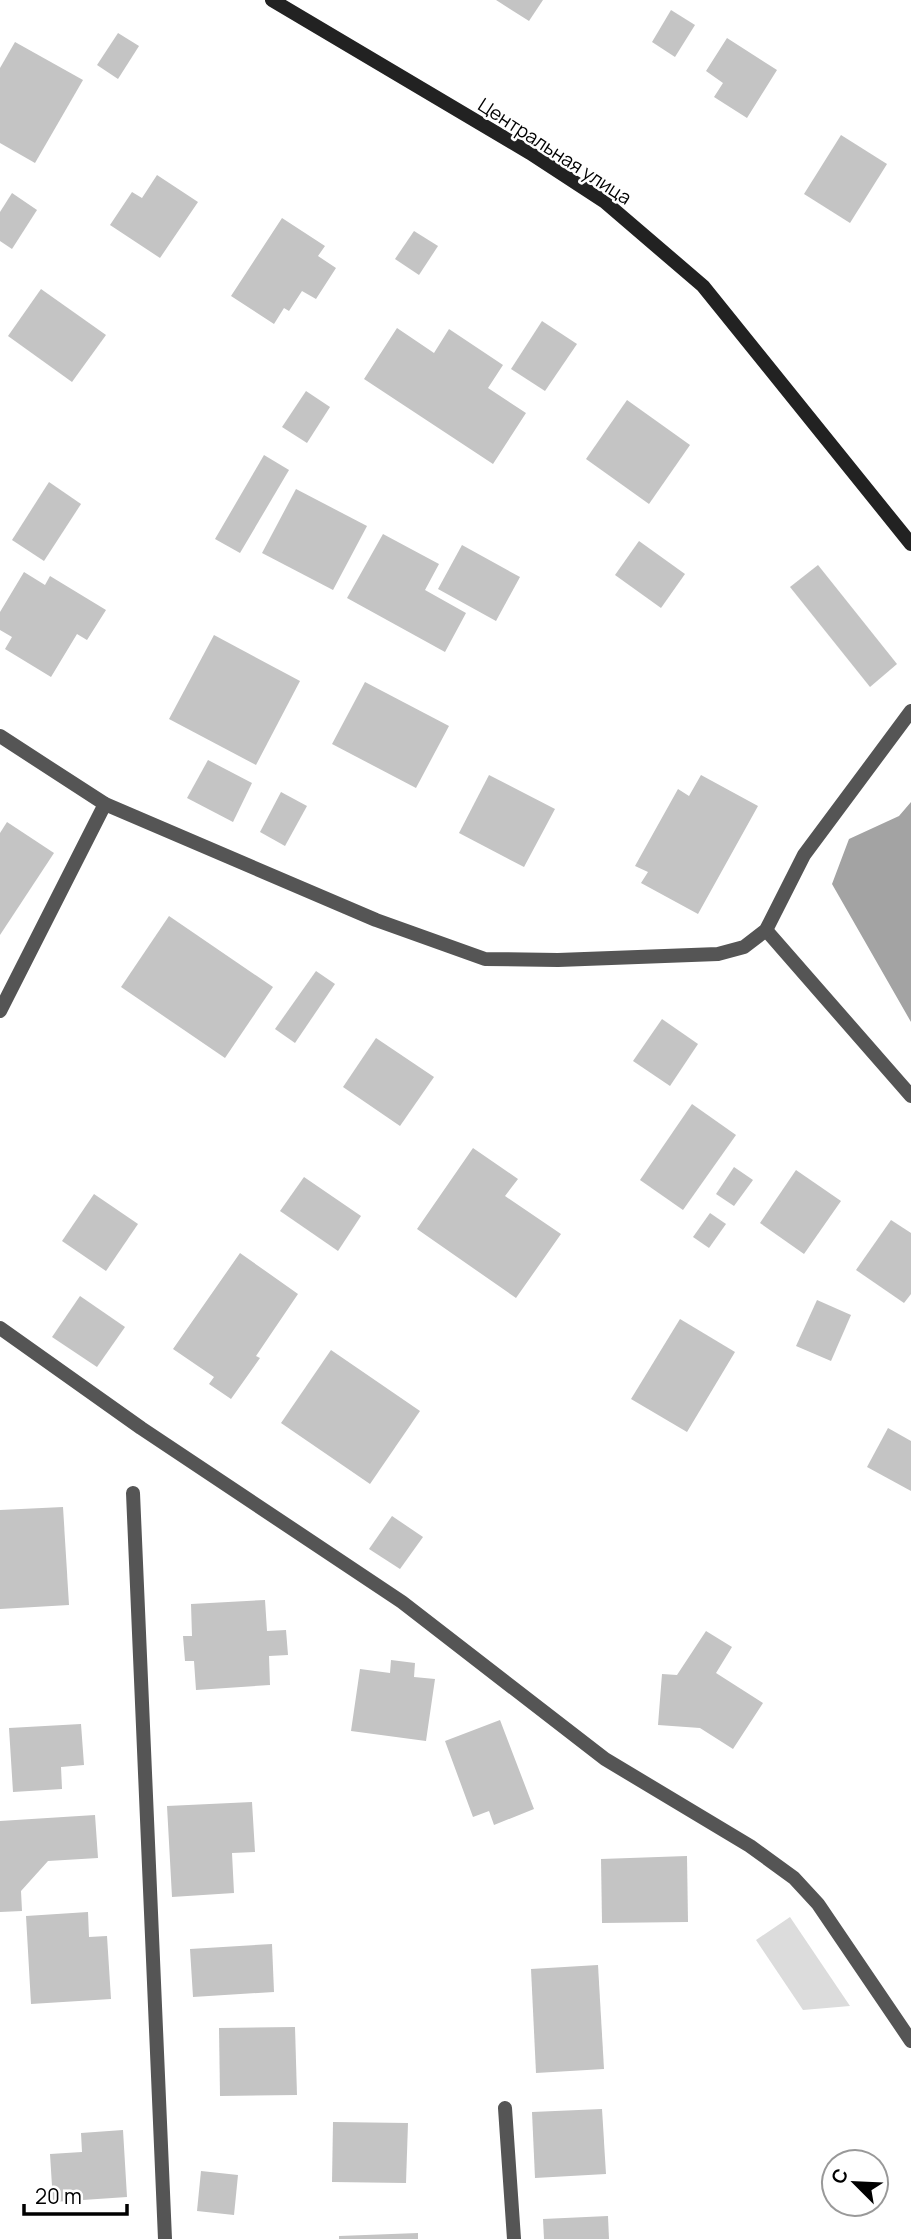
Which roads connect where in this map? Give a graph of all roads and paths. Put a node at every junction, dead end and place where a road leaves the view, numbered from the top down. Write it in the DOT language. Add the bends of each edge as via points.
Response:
graph roads {
  1 [pos="272,0"];
  2 [pos="911,544"];
  3 [pos="911,711"];
  4 [pos="0,736"];
  5 [pos="105,804"];
  6 [pos="766,930"];
  7 [pos="0,1012"];
  8 [pos="911,1096"];
  9 [pos="0,1328"];
  10 [pos="133,1493"];
  11 [pos="911,2041"];
  12 [pos="506,2108"];
  13 [pos="165,2239"];
  14 [pos="514,2239"];
  1 -- 2 [label="main road, Центральная улица" via="605,202 703,286"];
  3 -- 6 [label="street" via="804,855"];
  4 -- 5 [label="street"];
  5 -- 6 [label="street" via="376,920 485,959 718,954 744,947"];
  5 -- 7 [label="street"];
  6 -- 8 [label="street"];
  9 -- 11 [label="street" via="402,1602 605,1759 750,1846 794,1878 818,1904"];
  10 -- 13 [label="street"];
  12 -- 14 [label="street"];
}
